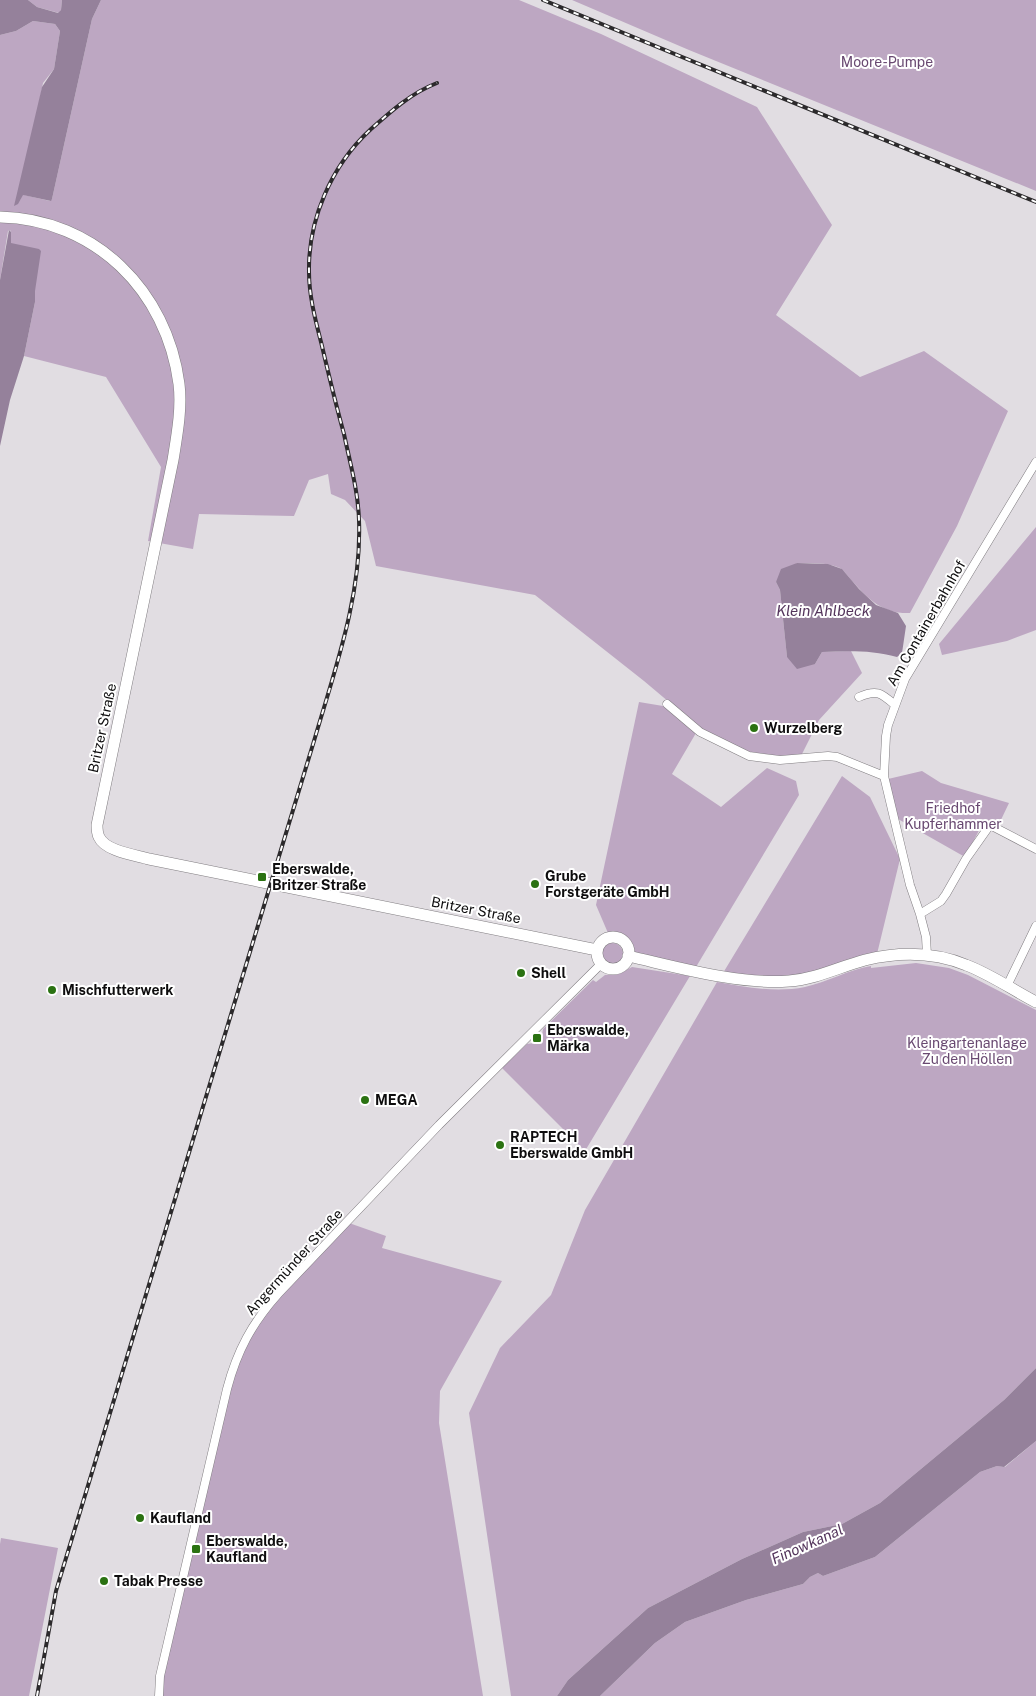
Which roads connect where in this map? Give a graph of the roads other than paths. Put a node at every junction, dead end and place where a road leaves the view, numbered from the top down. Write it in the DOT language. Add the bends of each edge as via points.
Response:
graph roads {
  1 [pos="0,217"];
  2 [pos="1036,462"];
  3 [pos="859,697"];
  4 [pos="667,704"];
  5 [pos="895,705"];
  6 [pos="884,776"];
  7 [pos="1036,849"];
  8 [pos="920,914"];
  9 [pos="1036,926"];
  10 [pos="597,950"];
  11 [pos="927,955"];
  12 [pos="628,956"];
  13 [pos="601,964"];
  14 [pos="1007,986"];
  15 [pos="1036,1002"];
  16 [pos="159,1696"];
  1 -- 10 [label="main road, Britzer Straße" via="30,220 63,230 97,247 122,268 160,317 173,350 179,386 173,460 98,819 98,835 102,842 109,848 150,859"];
  2 -- 5 [label="street, Am Containerbahnhof" via="905,679"];
  3 -- 5 [label="street" via="870,692 881,693"];
  4 -- 6 [label="street" via="700,732 749,756 780,760 837,757"];
  5 -- 6 [label="street, Am Containerbahnhof" via="886,736"];
  6 -- 8 [label="street, Am Containerbahnhof"];
  7 -- 8 [label="street" via="990,825 941,901"];
  8 -- 11 [label="street, Am Containerbahnhof"];
  9 -- 14 [label="street"];
  10 -- 12 [label="main road" via="607,938 615,938 626,944"];
  10 -- 13 [label="main road"];
  11 -- 12 [label="main road" via="877,958 803,980 769,982 726,977"];
  11 -- 14 [label="main road" via="966,965"];
  12 -- 13 [label="main road" via="620,968 610,969"];
  13 -- 16 [label="street, Angermünder Straße" via="439,1125 273,1300 251,1329 240,1349 227,1389 160,1676"];
  14 -- 15 [label="main road"];
}
